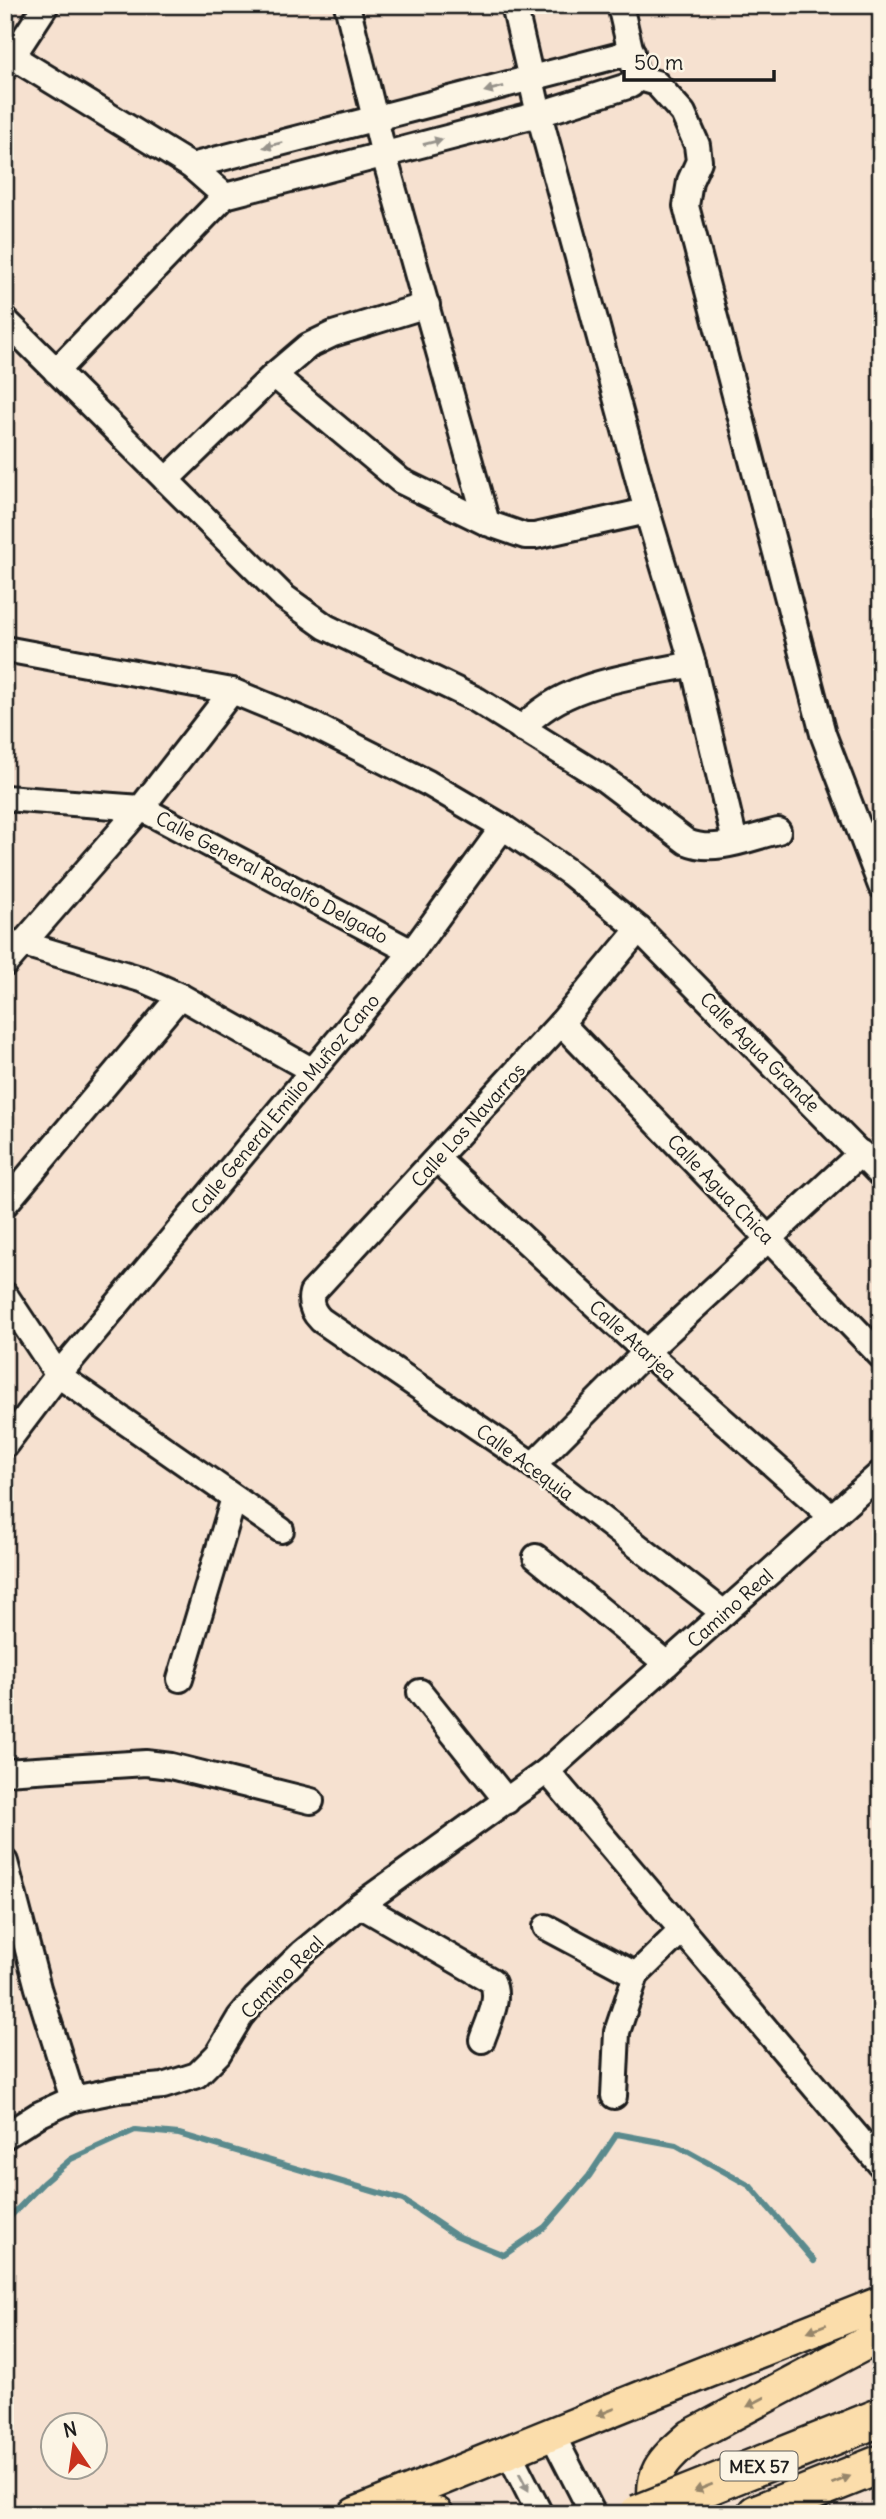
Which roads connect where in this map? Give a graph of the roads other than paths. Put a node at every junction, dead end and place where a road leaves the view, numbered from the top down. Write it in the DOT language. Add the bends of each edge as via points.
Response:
graph roads {
  1 [pos="46,5"];
  2 [pos="347,5"];
  3 [pos="514,5"];
  4 [pos="620,5"];
  5 [pos="632,52"];
  6 [pos="9,62"];
  7 [pos="636,77"];
  8 [pos="532,79"];
  9 [pos="539,114"];
  10 [pos="376,120"];
  11 [pos="384,155"];
  12 [pos="191,166"];
  13 [pos="225,196"];
  14 [pos="427,305"];
  15 [pos="5,320"];
  16 [pos="56,371"];
  17 [pos="274,375"];
  18 [pos="166,480"];
  19 [pos="648,511"];
  20 [pos="487,523"];
  21 [pos="5,649"];
  22 [pos="693,664"];
  23 [pos="232,691"];
  24 [pos="522,729"];
  25 [pos="5,798"];
  26 [pos="141,807"];
  27 [pos="503,827"];
  28 [pos="778,831"];
  29 [pos="735,842"];
  30 [pos="881,886"];
  31 [pos="639,929"];
  32 [pos="15,943"];
  33 [pos="412,952"];
  34 [pos="5,964"];
  35 [pos="180,996"];
  36 [pos="561,1023"];
  37 [pos="313,1071"];
  38 [pos="861,1153"];
  39 [pos="437,1159"];
  40 [pos="881,1175"];
  41 [pos="5,1204"];
  42 [pos="768,1238"];
  43 [pos="5,1295"];
  44 [pos="321,1320"];
  45 [pos="646,1352"];
  46 [pos="881,1356"];
  47 [pos="58,1375"];
  48 [pos="5,1445"];
  49 [pos="533,1465"];
  50 [pos="881,1473"];
  51 [pos="234,1498"];
  52 [pos="832,1517"];
  53 [pos="281,1530"];
  54 [pos="536,1556"];
  55 [pos="724,1613"];
  56 [pos="667,1664"];
  57 [pos="180,1679"];
  58 [pos="420,1692"];
  59 [pos="547,1771"];
  60 [pos="5,1772"];
  61 [pos="311,1801"];
  62 [pos="508,1801"];
  63 [pos="5,1862"];
  64 [pos="360,1905"];
  65 [pos="546,1927"];
  66 [pos="681,1931"];
  67 [pos="636,1975"];
  68 [pos="482,2040"];
  69 [pos="614,2096"];
  70 [pos="73,2099"];
  71 [pos="5,2136"];
  72 [pos="881,2165"];
  73 [pos="881,2304"];
  74 [pos="881,2335"];
  75 [pos="881,2417"];
  76 [pos="552,2434"];
  77 [pos="508,2451"];
  78 [pos="881,2464"];
  79 [pos="355,2514"];
  80 [pos="408,2514"];
  81 [pos="437,2514"];
  82 [pos="541,2514"];
  83 [pos="593,2514"];
  84 [pos="638,2514"];
  85 [pos="657,2514"];
  86 [pos="756,2514"];
  1 -- 6 [label="street"];
  2 -- 10 [label="street"];
  3 -- 8 [label="street"];
  4 -- 5 [label="street"];
  5 -- 7 [label="street"];
  5 -- 8 [label="street"];
  6 -- 12 [label="street"];
  7 -- 9 [label="street" via="626,89"];
  7 -- 30 [label="street" via="656,83 683,113 697,145 699,161 686,206 689,220 823,734"];
  8 -- 9 [label="street"];
  8 -- 10 [label="street, one-way"];
  11 -- 9 [label="street, one-way"];
  9 -- 19 [label="street"];
  10 -- 11 [label="street"];
  10 -- 12 [label="street, one-way"];
  11 -- 13 [label="street"];
  11 -- 14 [label="street"];
  12 -- 13 [label="street"];
  13 -- 16 [label="street"];
  14 -- 17 [label="street" via="321,338"];
  14 -- 20 [label="street"];
  15 -- 16 [label="street"];
  16 -- 18 [label="street"];
  17 -- 18 [label="street"];
  17 -- 20 [label="street" via="401,481"];
  18 -- 24 [label="street" via="310,617 477,700"];
  19 -- 20 [label="street" via="535,536"];
  19 -- 22 [label="street"];
  21 -- 23 [label="street, Calle Agua Grande"];
  22 -- 24 [label="street" via="570,693 551,702"];
  22 -- 29 [label="street"];
  23 -- 26 [label="street"];
  23 -- 27 [label="street, Calle Agua Grande" via="307,722"];
  24 -- 29 [label="street" via="604,779 687,842 706,847"];
  25 -- 26 [label="street, Calle General Rodolfo Delgado"];
  26 -- 32 [label="street"];
  26 -- 33 [label="street, Calle General Rodolfo Delgado"];
  27 -- 31 [label="street, Calle Agua Grande"];
  27 -- 33 [label="street, Calle General Emilio Muñoz Cano"];
  28 -- 29 [label="street"];
  31 -- 36 [label="street, Calle Los Navarros"];
  31 -- 38 [label="street, Calle Agua Grande"];
  32 -- 34 [label="street"];
  32 -- 35 [label="street" via="133,976"];
  33 -- 37 [label="street, Calle General Emilio Muñoz Cano"];
  35 -- 37 [label="street"];
  35 -- 41 [label="street"];
  36 -- 39 [label="street, Calle Los Navarros"];
  36 -- 42 [label="street, Calle Agua Chica"];
  37 -- 47 [label="street, Calle General Emilio Muñoz Cano"];
  38 -- 40 [label="street, Calle Agua Grande"];
  38 -- 42 [label="street"];
  39 -- 44 [label="street, Calle Los Navarros" via="312,1293 312,1307"];
  39 -- 45 [label="street, Calle Atarjea"];
  42 -- 45 [label="street"];
  42 -- 46 [label="street, Calle Agua Chica"];
  43 -- 47 [label="street"];
  44 -- 49 [label="street, Calle Acequia"];
  45 -- 49 [label="street"];
  45 -- 52 [label="street, Calle Atarjea"];
  47 -- 48 [label="street, Calle General Emilio Muñoz Cano"];
  47 -- 51 [label="street"];
  49 -- 55 [label="street, Calle Acequia"];
  50 -- 52 [label="street, Camino Real"];
  51 -- 53 [label="street"];
  51 -- 57 [label="street"];
  52 -- 55 [label="street, Camino Real"];
  54 -- 56 [label="street"];
  55 -- 56 [label="street, Camino Real"];
  56 -- 59 [label="street, Camino Real"];
  58 -- 62 [label="street"];
  59 -- 62 [label="street, Camino Real"];
  59 -- 66 [label="street"];
  60 -- 61 [label="street" via="146,1763"];
  62 -- 64 [label="street, Camino Real"];
  63 -- 70 [label="street"];
  64 -- 68 [label="street" via="492,1981 496,1998"];
  64 -- 70 [label="street, Camino Real" via="255,1999 218,2054 197,2075 163,2087"];
  65 -- 67 [label="street"];
  66 -- 67 [label="street"];
  66 -- 72 [label="street"];
  67 -- 69 [label="street" via="617,2032"];
  70 -- 71 [label="street, Camino Real"];
  73 -- 76 [label="main road, one-way"];
  74 -- 85 [label="main road, one-way" via="691,2436 658,2472 652,2493"];
  75 -- 84 [label="highway, MEX 57, one-way, bridge"];
  76 -- 77 [label="main road"];
  76 -- 83 [label="street"];
  77 -- 79 [label="main road"];
  77 -- 82 [label="street, one-way"];
  86 -- 78 [label="highway, MEX 57, one-way"];
  80 -- 81 [label="main road"];
}
